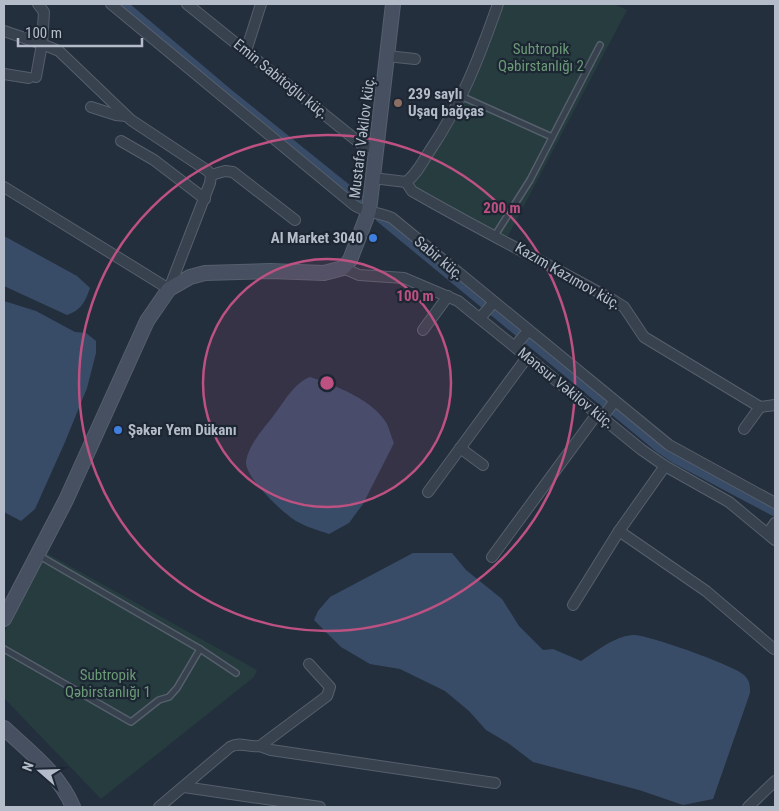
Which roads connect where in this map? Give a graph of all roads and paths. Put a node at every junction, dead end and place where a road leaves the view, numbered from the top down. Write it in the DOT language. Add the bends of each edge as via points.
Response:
graph roads {
  1 [pos="38,4"];
  2 [pos="111,4"];
  3 [pos="187,4"];
  4 [pos="260,4"];
  5 [pos="393,4"];
  6 [pos="498,4"];
  7 [pos="4,31"];
  8 [pos="42,44"];
  9 [pos="600,46"];
  10 [pos="246,51"];
  11 [pos="387,56"];
  12 [pos="415,59"];
  13 [pos="4,74"];
  14 [pos="463,97"];
  15 [pos="91,107"];
  16 [pos="126,116"];
  17 [pos="552,137"];
  18 [pos="122,141"];
  19 [pos="376,150"];
  20 [pos="211,176"];
  21 [pos="373,178"];
  22 [pos="406,182"];
  23 [pos="4,187"];
  24 [pos="205,199"];
  25 [pos="369,212"];
  26 [pos="295,220"];
  27 [pos="494,237"];
  28 [pos="343,268"];
  29 [pos="169,289"];
  30 [pos="448,296"];
  31 [pos="492,303"];
  32 [pos="480,318"];
  33 [pos="423,330"];
  34 [pos="528,331"];
  35 [pos="515,346"];
  36 [pos="528,356"];
  37 [pos="614,402"];
  38 [pos="775,405"];
  39 [pos="760,407"];
  40 [pos="599,416"];
  41 [pos="744,429"];
  42 [pos="460,448"];
  43 [pos="484,465"];
  44 [pos="665,466"];
  45 [pos="428,492"];
  46 [pos="775,503"];
  47 [pos="775,524"];
  48 [pos="619,531"];
  49 [pos="772,537"];
  50 [pos="37,555"];
  51 [pos="492,557"];
  52 [pos="573,604"];
  53 [pos="4,619"];
  54 [pos="4,648"];
  55 [pos="200,649"];
  56 [pos="774,649"];
  57 [pos="309,664"];
  58 [pos="236,673"];
  59 [pos="5,734"];
  60 [pos="260,746"];
  61 [pos="775,780"];
  62 [pos="495,783"];
  63 [pos="184,787"];
  64 [pos="73,807"];
  65 [pos="160,807"];
  66 [pos="320,807"];
  67 [pos="748,807"];
  1 -- 8 [label="street" via="44,12"];
  2 -- 25 [label="street, Sabir küç." via="354,205"];
  3 -- 10 [label="street, Emin Sabitoğlu küç."];
  4 -- 10 [label="street"];
  5 -- 11 [label="street, Mustafa Vəkilov küç."];
  6 -- 14 [label="street"];
  7 -- 8 [label="street"];
  8 -- 13 [label="street" via="33,77"];
  8 -- 16 [label="street" via="59,51"];
  9 -- 17 [label="lane"];
  10 -- 19 [label="street, Emin Sabitoğlu küç." via="361,144"];
  11 -- 12 [label="street"];
  11 -- 19 [label="street, Mustafa Vəkilov küç."];
  14 -- 17 [label="lane"];
  14 -- 22 [label="street" via="433,148"];
  15 -- 16 [label="street"];
  16 -- 20 [label="street"];
  17 -- 27 [label="lane" via="530,180"];
  18 -- 24 [label="street" via="154,160"];
  19 -- 21 [label="street, Mustafa Vəkilov küç."];
  20 -- 24 [label="street"];
  20 -- 26 [label="street" via="233,172"];
  21 -- 22 [label="street"];
  21 -- 25 [label="street, Mustafa Vəkilov küç."];
  22 -- 27 [label="street, Kazım Kazımov küç." via="412,191"];
  23 -- 29 [label="street"];
  24 -- 29 [label="street"];
  25 -- 28 [label="street, Mustafa Vəkilov küç." via="355,251"];
  25 -- 31 [label="street, Sabir küç." via="392,218"];
  27 -- 39 [label="street, Kazım Kazımov küç." via="516,246 624,307 644,337"];
  28 -- 29 [label="street" via="324,273 216,272 190,277"];
  28 -- 30 [label="street, Mənsur Vəkilov küç." via="359,275 404,278"];
  29 -- 50 [label="street" via="147,321 66,500"];
  30 -- 32 [label="street, Mənsur Vəkilov küç."];
  30 -- 33 [label="street"];
  31 -- 32 [label="street"];
  31 -- 34 [label="street, Sabir küç."];
  32 -- 35 [label="street, Mənsur Vəkilov küç."];
  34 -- 35 [label="street"];
  34 -- 37 [label="street, Sabir küç."];
  35 -- 36 [label="street, Mənsur Vəkilov küç."];
  36 -- 40 [label="street, Mənsur Vəkilov küç."];
  36 -- 42 [label="street"];
  37 -- 40 [label="street"];
  37 -- 46 [label="street, Sabir küç." via="669,445"];
  38 -- 39 [label="street"];
  39 -- 41 [label="street"];
  40 -- 44 [label="street, Mənsur Vəkilov küç."];
  40 -- 51 [label="street"];
  42 -- 43 [label="street"];
  42 -- 45 [label="street"];
  44 -- 48 [label="street"];
  44 -- 49 [label="street, Mənsur Vəkilov küç." via="729,502"];
  47 -- 49 [label="street"];
  48 -- 52 [label="street"];
  48 -- 56 [label="street" via="706,591"];
  50 -- 53 [label="street"];
  50 -- 55 [label="lane"];
  54 -- 55 [label="lane" via="131,722 159,700 169,697"];
  55 -- 58 [label="lane"];
  57 -- 60 [label="street" via="330,687 327,696"];
  59 -- 64 [label="street" via="57,780"];
  60 -- 62 [label="street"];
  60 -- 63 [label="street" via="234,744"];
  61 -- 67 [label="street"];
  63 -- 65 [label="street"];
  63 -- 66 [label="street"];
}
